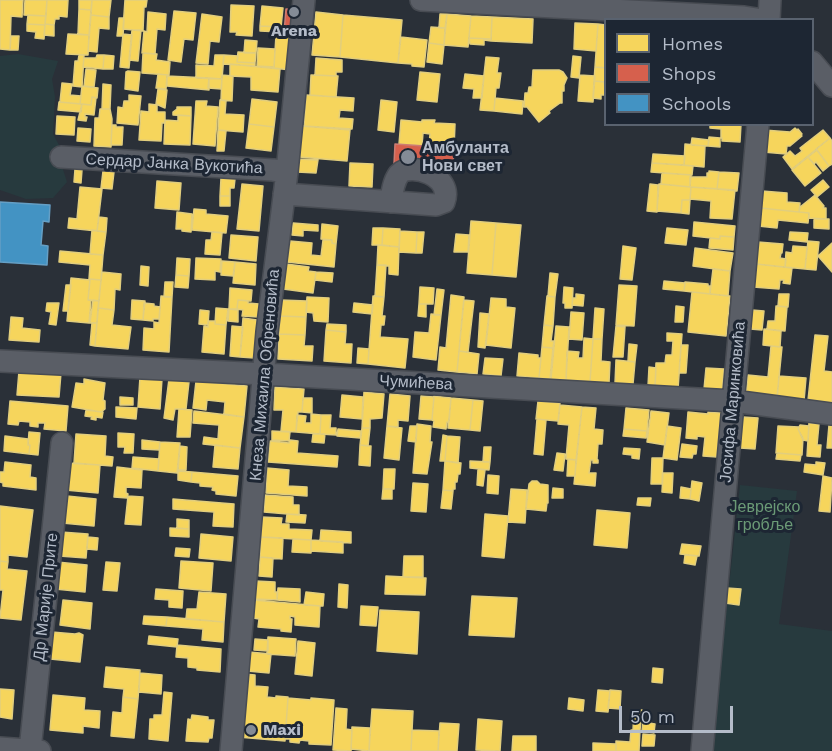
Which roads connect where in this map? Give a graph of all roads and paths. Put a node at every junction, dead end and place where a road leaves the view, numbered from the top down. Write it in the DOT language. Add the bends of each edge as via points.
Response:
graph roads {
  1 [pos="304,0"];
  2 [pos="421,0"];
  3 [pos="770,0"];
  4 [pos="594,5"];
  5 [pos="750,18"];
  6 [pos="769,18"];
  7 [pos="814,63"];
  8 [pos="832,86"];
  9 [pos="758,126"];
  10 [pos="61,157"];
  11 [pos="287,172"];
  12 [pos="284,194"];
  13 [pos="391,202"];
  14 [pos="0,361"];
  15 [pos="264,374"];
  16 [pos="733,401"];
  17 [pos="832,414"];
  18 [pos="62,443"];
  19 [pos="0,748"];
  20 [pos="30,750"];
  21 [pos="40,751"];
  22 [pos="231,751"];
  23 [pos="702,751"];
  1 -- 11 [label="street, Кнеза Михаила Обреновића"];
  2 -- 4 [label="street"];
  3 -- 6 [label="street"];
  4 -- 5 [label="street"];
  7 -- 8 [label="street"];
  9 -- 16 [label="street, Јосифа Маринковића"];
  10 -- 11 [label="street, Сердар Јанка Вукотића"];
  11 -- 12 [label="street, Кнеза Михаила Обреновића"];
  12 -- 13 [label="street"];
  12 -- 15 [label="street, Кнеза Михаила Обреновића"];
  14 -- 15 [label="street, Чумићева"];
  15 -- 16 [label="street, Чумићева"];
  15 -- 22 [label="street, Кнеза Михаила Обреновића"];
  16 -- 17 [label="street, Чумићева"];
  16 -- 23 [label="street, Јосифа Маринковића"];
  18 -- 20 [label="street, Др Марије Прите"];
  19 -- 20 [label="street"];
  20 -- 21 [label="street"];
}
